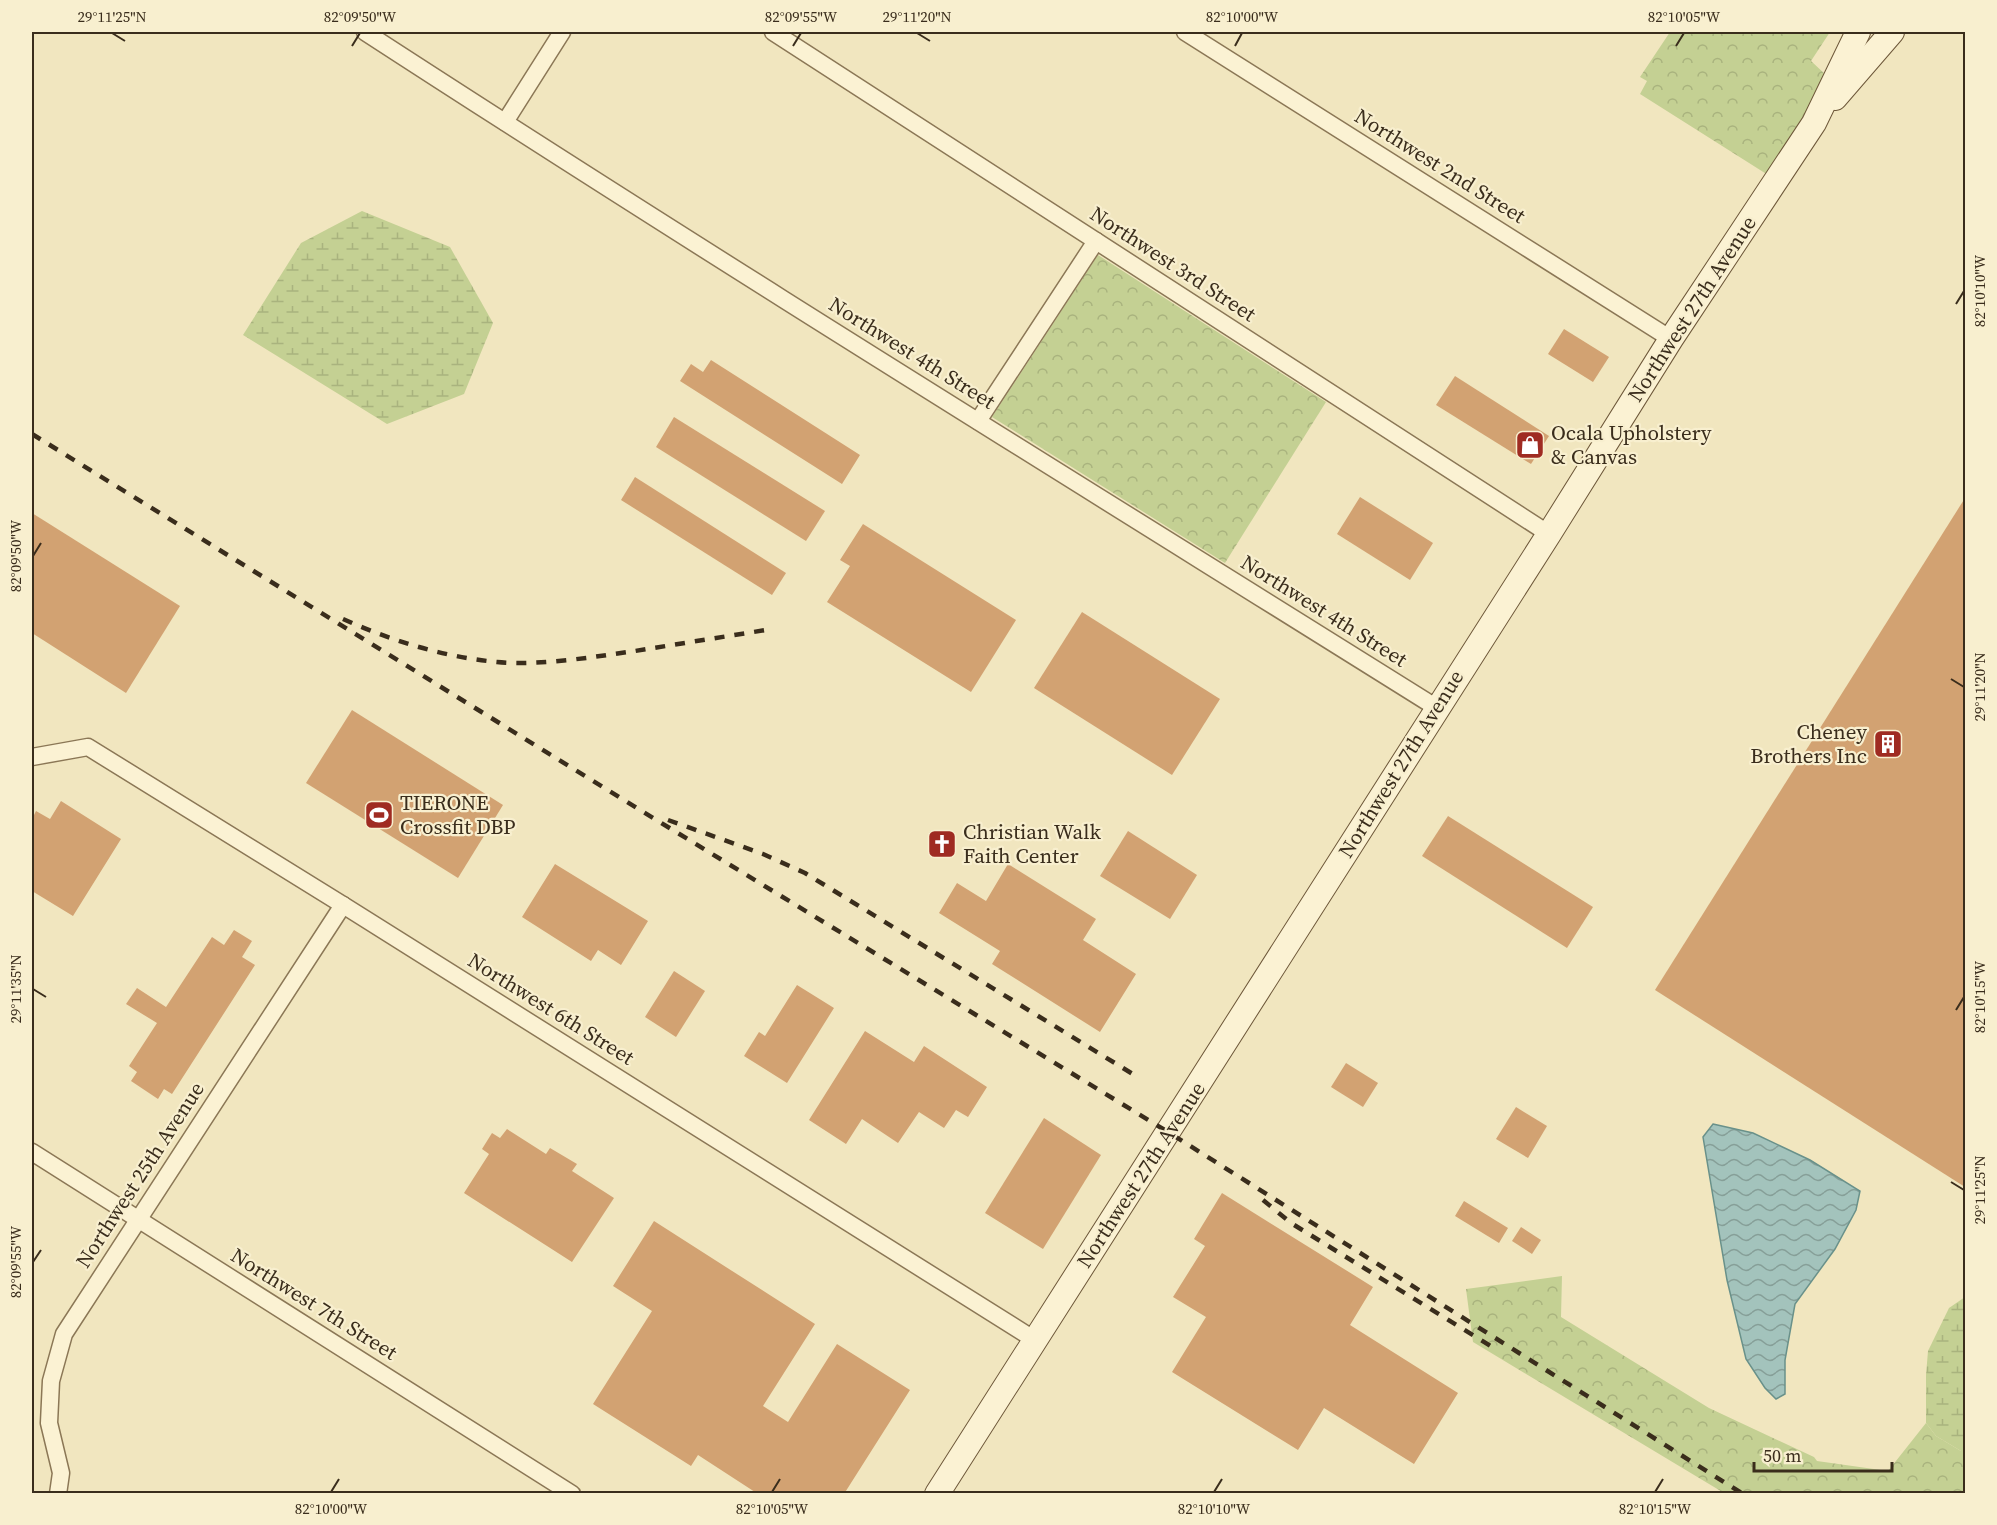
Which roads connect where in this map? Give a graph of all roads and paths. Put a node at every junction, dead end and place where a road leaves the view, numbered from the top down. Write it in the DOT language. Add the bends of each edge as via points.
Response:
graph roads {
  1 [pos="365,32"];
  2 [pos="562,32"];
  3 [pos="772,32"];
  4 [pos="1185,32"];
  5 [pos="1858,32"];
  6 [pos="1892,32"];
  7 [pos="505,122"];
  8 [pos="1814,123"];
  9 [pos="1096,241"];
  10 [pos="1671,339"];
  11 [pos="978,421"];
  12 [pos="1549,534"];
  13 [pos="1437,708"];
  14 [pos="32,756"];
  15 [pos="343,905"];
  16 [pos="32,1152"];
  17 [pos="138,1220"];
  18 [pos="1035,1340"];
  19 [pos="58,1494"];
  20 [pos="572,1494"];
  21 [pos="937,1494"];
  1 -- 7 [label="street, Northwest 4th Street"];
  2 -- 7 [label="street"];
  3 -- 9 [label="street, Northwest 3rd Street"];
  4 -- 10 [label="street, Northwest 2nd Street"];
  5 -- 8 [label="main road, Northwest 27th Avenue"];
  6 -- 8 [label="main road"];
  7 -- 11 [label="street, Northwest 4th Street"];
  8 -- 10 [label="main road, Northwest 27th Avenue"];
  9 -- 11 [label="street"];
  9 -- 12 [label="street, Northwest 3rd Street"];
  10 -- 12 [label="main road, Northwest 27th Avenue"];
  11 -- 13 [label="street, Northwest 4th Street"];
  12 -- 13 [label="main road, Northwest 27th Avenue"];
  13 -- 18 [label="main road, Northwest 27th Avenue"];
  14 -- 15 [label="street, Northwest 6th Street" via="88,747"];
  15 -- 17 [label="street, Northwest 25th Avenue"];
  15 -- 18 [label="street, Northwest 6th Street"];
  16 -- 17 [label="street, Northwest 7th Street"];
  17 -- 19 [label="street, Northwest 25th Avenue" via="64,1334 51,1381 49,1423 60,1473"];
  17 -- 20 [label="street, Northwest 7th Street"];
  18 -- 21 [label="main road, Northwest 27th Avenue"];
}
